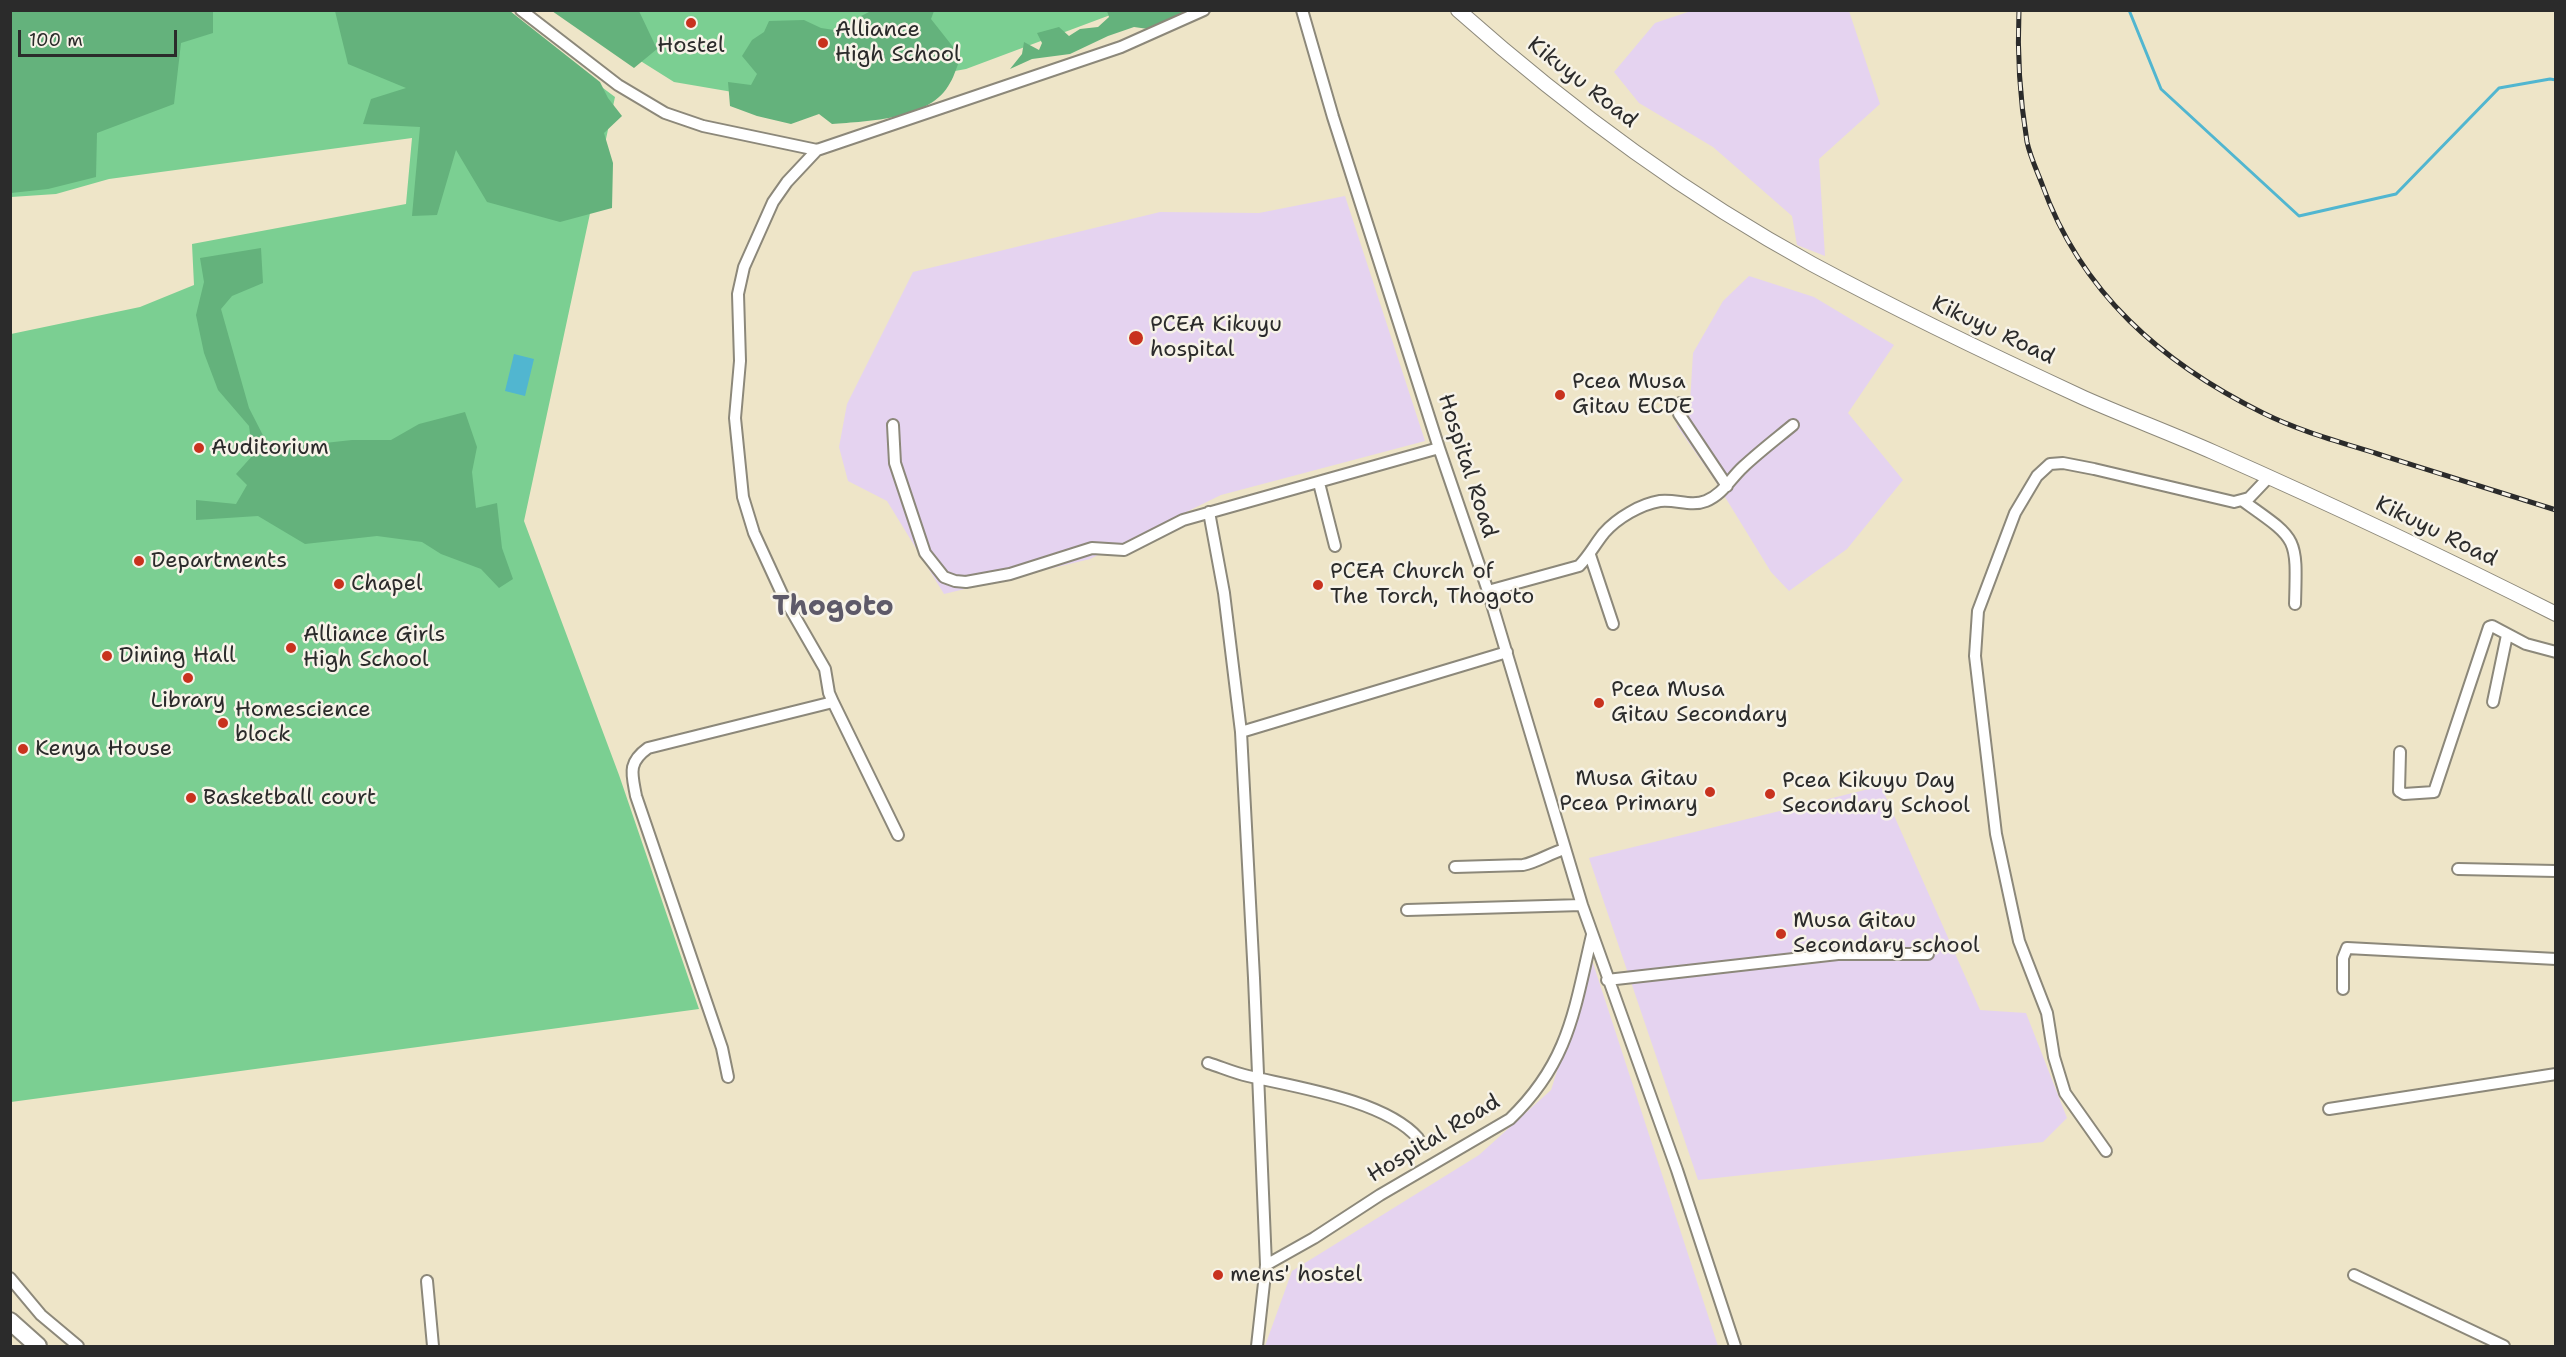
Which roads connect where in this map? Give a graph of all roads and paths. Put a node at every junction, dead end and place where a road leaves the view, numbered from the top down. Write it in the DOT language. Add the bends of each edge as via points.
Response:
graph roads {
  1 [pos="520,10"];
  2 [pos="1204,10"];
  3 [pos="1302,10"];
  4 [pos="1458,10"];
  5 [pos="817,150"];
  6 [pos="1680,403"];
  7 [pos="893,425"];
  8 [pos="1793,425"];
  9 [pos="1439,448"];
  10 [pos="2269,477"];
  11 [pos="1319,483"];
  12 [pos="1727,486"];
  13 [pos="2243,501"];
  14 [pos="1209,512"];
  15 [pos="1335,546"];
  16 [pos="1590,555"];
  17 [pos="1488,591"];
  18 [pos="2295,604"];
  19 [pos="2556,614"];
  20 [pos="1614,624"];
  21 [pos="2507,635"];
  22 [pos="1507,652"];
  23 [pos="2556,652"];
  24 [pos="833,702"];
  25 [pos="2493,702"];
  26 [pos="1241,732"];
  27 [pos="2400,752"];
  28 [pos="898,835"];
  29 [pos="1565,849"];
  30 [pos="1455,867"];
  31 [pos="2458,868"];
  32 [pos="2556,871"];
  33 [pos="1582,905"];
  34 [pos="1407,910"];
  35 [pos="1592,934"];
  36 [pos="1928,954"];
  37 [pos="2556,959"];
  38 [pos="1607,980"];
  39 [pos="2343,988"];
  40 [pos="1208,1063"];
  41 [pos="2556,1074"];
  42 [pos="728,1077"];
  43 [pos="1258,1078"];
  44 [pos="2329,1109"];
  45 [pos="1418,1138"];
  46 [pos="2106,1151"];
  47 [pos="1266,1265"];
  48 [pos="2354,1275"];
  49 [pos="10,1278"];
  50 [pos="427,1281"];
  51 [pos="10,1321"];
  52 [pos="38,1347"];
  53 [pos="78,1347"];
  54 [pos="433,1347"];
  55 [pos="1257,1347"];
  56 [pos="1735,1347"];
  57 [pos="2504,1347"];
  1 -- 5 [label="street" via="618,85 665,112 703,126"];
  2 -- 5 [label="street" via="1121,47"];
  3 -- 9 [label="street, Hospital Road"];
  4 -- 10 [label="main road, Kikuyu Road" via="1596,122 1711,203 1802,258 1910,315 2085,398"];
  5 -- 24 [label="street" via="773,202 744,267 738,294 740,361 735,418 744,497 754,533 783,596 825,669"];
  6 -- 12 [label="street" via="1679,414"];
  7 -- 14 [label="street" via="896,463 925,553 944,576 955,581 1010,574 1092,548 1124,550 1164,528"];
  8 -- 12 [label="street" via="1743,467"];
  9 -- 11 [label="street"];
  9 -- 17 [label="street, Hospital Road"];
  10 -- 13 [label="street"];
  10 -- 19 [label="main road, Kikuyu Road"];
  11 -- 14 [label="street"];
  11 -- 15 [label="street"];
  12 -- 16 [label="street" via="1706,501 1648,504 1616,522"];
  13 -- 18 [label="street" via="2288,535 2296,558"];
  13 -- 46 [label="street" via="2063,463 2050,464 2037,476 2015,513 1978,611 1975,656 1996,834 2019,941 2047,1012 2065,1093"];
  14 -- 26 [label="street" via="1224,593"];
  16 -- 17 [label="street" via="1579,567 1565,572"];
  16 -- 20 [label="street"];
  17 -- 22 [label="street, Hospital Road"];
  21 -- 23 [label="street"];
  21 -- 25 [label="street"];
  21 -- 27 [label="street" via="2492,626 2487,629 2435,791 2399,791"];
  22 -- 26 [label="street"];
  22 -- 29 [label="street, Hospital Road"];
  24 -- 28 [label="street"];
  24 -- 42 [label="street" via="648,748 632,766 636,796 722,1047"];
  26 -- 43 [label="street"];
  29 -- 30 [label="street" via="1523,865"];
  29 -- 33 [label="street, Hospital Road"];
  31 -- 32 [label="street"];
  33 -- 34 [label="street"];
  33 -- 35 [label="street, Hospital Road"];
  35 -- 38 [label="street, Hospital Road"];
  35 -- 47 [label="street, Hospital Road" via="1561,1050 1524,1105 1510,1119"];
  36 -- 38 [label="street" via="1838,954"];
  37 -- 39 [label="street" via="2347,948"];
  38 -- 56 [label="street, Hospital Road" via="1677,1170"];
  40 -- 43 [label="street"];
  41 -- 44 [label="street"];
  43 -- 45 [label="street" via="1339,1097 1396,1120"];
  43 -- 47 [label="street"];
  47 -- 55 [label="street"];
  48 -- 57 [label="street"];
  49 -- 53 [label="street" via="41,1315"];
  50 -- 54 [label="street"];
  51 -- 52 [label="highway"];
}
